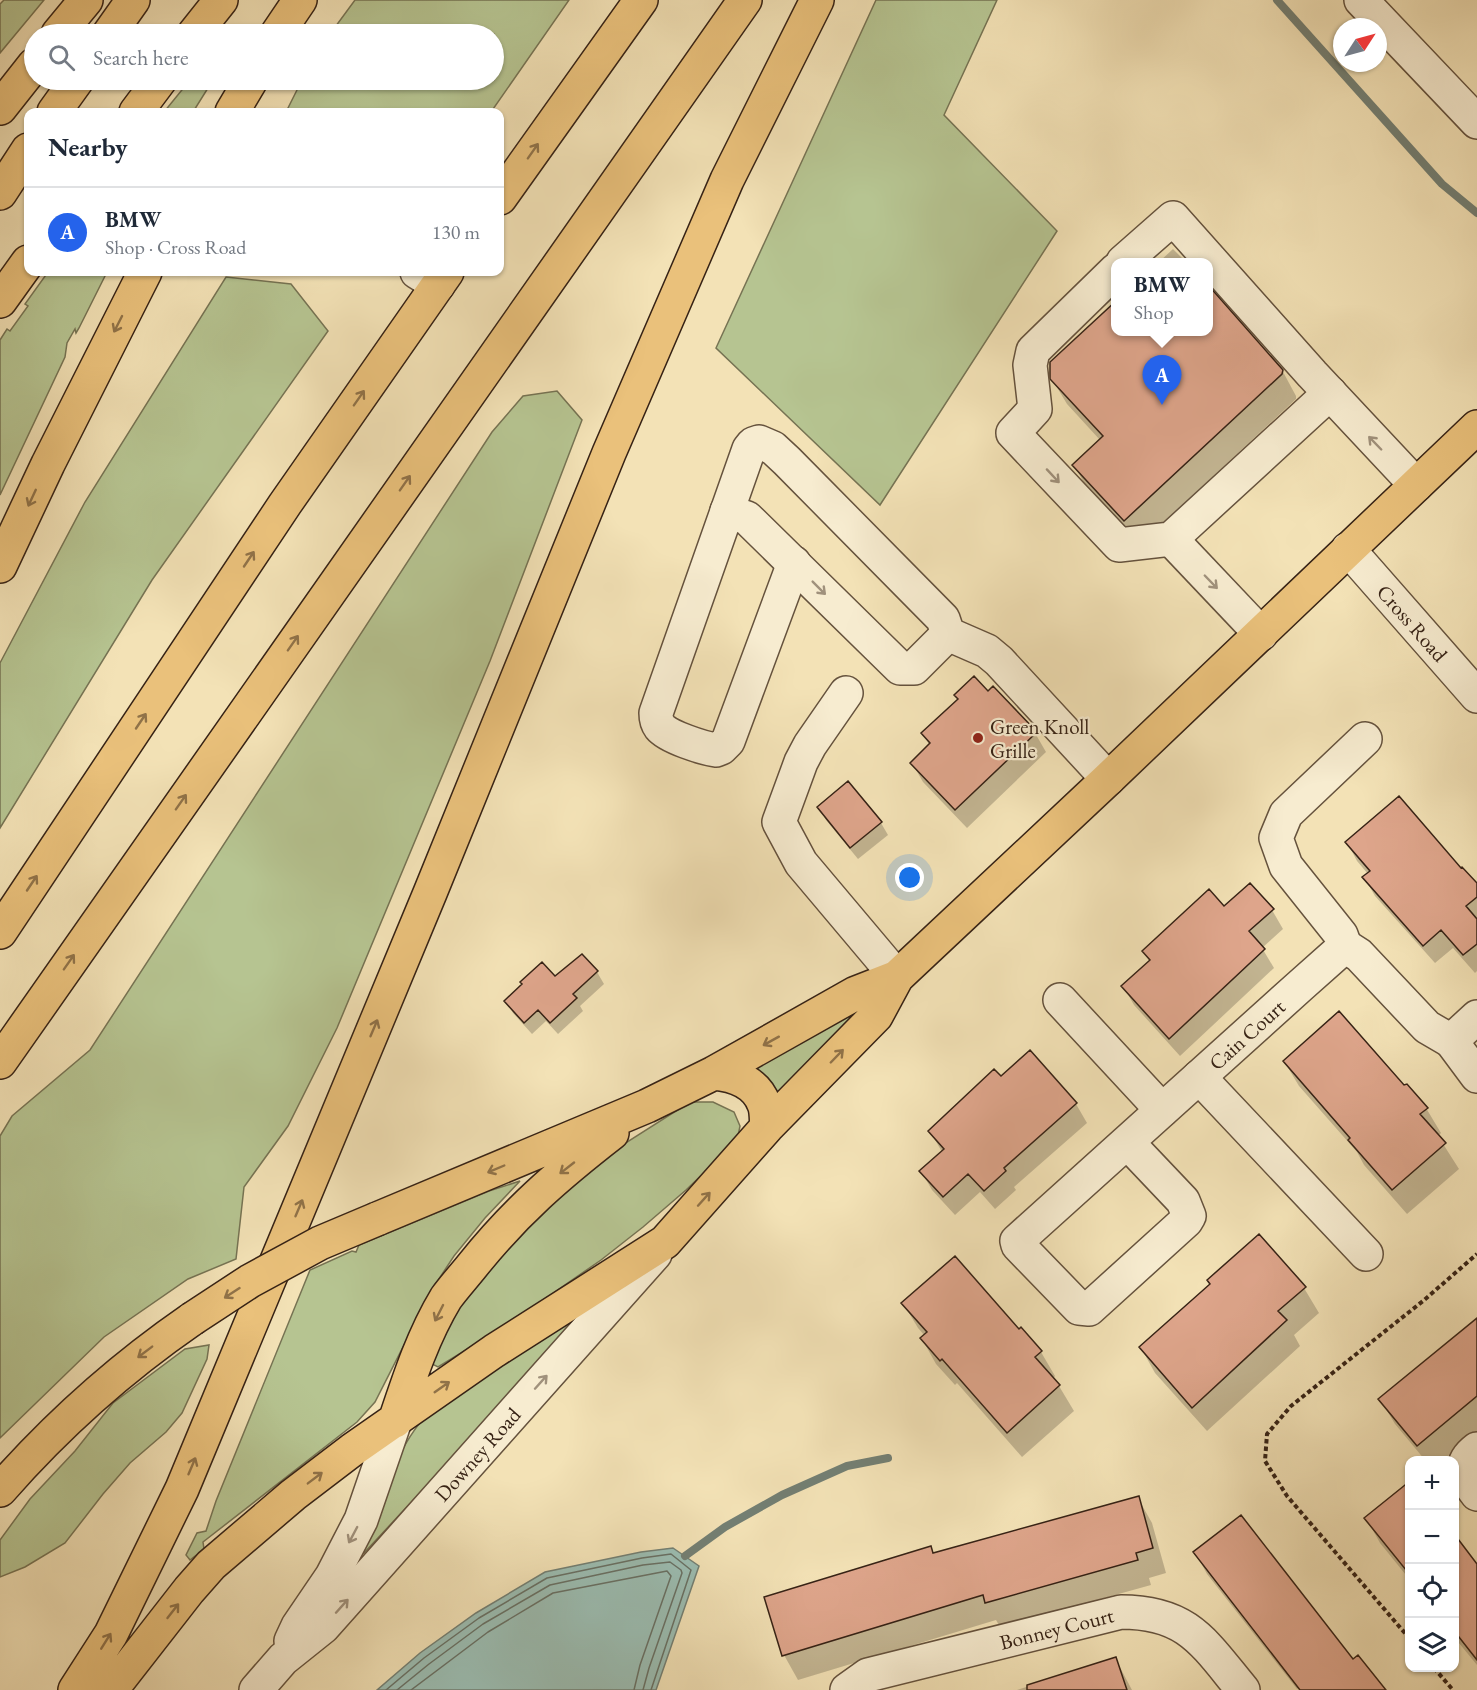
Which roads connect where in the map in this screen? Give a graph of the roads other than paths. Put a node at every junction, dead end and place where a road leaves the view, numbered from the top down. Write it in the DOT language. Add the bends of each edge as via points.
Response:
graph roads {
  1 [pos="86,0"];
  2 [pos="134,0"];
  3 [pos="221,0"];
  4 [pos="300,0"];
  5 [pos="641,0"];
  6 [pos="745,0"];
  7 [pos="817,0"];
  8 [pos="1361,0"];
  9 [pos="66,24"];
  10 [pos="116,24"];
  11 [pos="202,24"];
  12 [pos="284,24"];
  13 [pos="24,77"];
  14 [pos="70,90"];
  15 [pos="152,90"];
  16 [pos="245,90"];
  17 [pos="0,108"];
  18 [pos="57,108"];
  19 [pos="139,108"];
  20 [pos="234,108"];
  21 [pos="1477,122"];
  22 [pos="24,156"];
  23 [pos="504,192"];
  24 [pos="0,193"];
  25 [pos="1128,258"];
  26 [pos="1209,258"];
  27 [pos="1213,263"];
  28 [pos="24,268"];
  29 [pos="1111,275"];
  30 [pos="143,276"];
  31 [pos="434,276"];
  32 [pos="0,301"];
  33 [pos="1329,393"];
  34 [pos="1477,427"];
  35 [pos="1416,485"];
  36 [pos="727,511"];
  37 [pos="1170,539"];
  38 [pos="1348,549"];
  39 [pos="794,563"];
  40 [pos="0,566"];
  41 [pos="948,634"];
  42 [pos="1261,634"];
  43 [pos="846,693"];
  44 [pos="1477,696"];
  45 [pos="1365,739"];
  46 [pos="1108,779"];
  47 [pos="0,932"];
  48 [pos="1345,946"];
  49 [pos="897,977"];
  50 [pos="1060,1000"];
  51 [pos="1477,1017"];
  52 [pos="1451,1041"];
  53 [pos="0,1062"];
  54 [pos="714,1073"];
  55 [pos="1477,1076"];
  56 [pos="1199,1077"];
  57 [pos="646,1106"];
  58 [pos="1162,1110"];
  59 [pos="767,1127"];
  60 [pos="1127,1142"];
  61 [pos="665,1242"];
  62 [pos="1366,1254"];
  63 [pos="395,1421"];
  64 [pos="1477,1449"];
  65 [pos="0,1490"];
  66 [pos="1477,1494"];
  67 [pos="283,1659"];
  68 [pos="75,1690"];
  69 [pos="111,1690"];
  70 [pos="256,1690"];
  71 [pos="847,1690"];
  72 [pos="1243,1690"];
  1 -- 9 [label="highway"];
  2 -- 10 [label="highway"];
  3 -- 11 [label="highway"];
  4 -- 12 [label="highway"];
  23 -- 5 [label="highway, one-way"];
  53 -- 6 [label="highway, one-way"];
  68 -- 7 [label="highway, one-way" via="111,1634 183,1489 614,442 727,180"];
  8 -- 21 [label="street"];
  13 -- 17 [label="highway"];
  14 -- 18 [label="highway"];
  15 -- 19 [label="highway"];
  16 -- 20 [label="highway"];
  22 -- 24 [label="highway"];
  25 -- 26 [label="street" via="1173,218"];
  27 -- 33 [label="street"];
  28 -- 32 [label="highway"];
  29 -- 37 [label="street, one-way" via="1033,351 1030,365 1035,409 1013,433 1119,545"];
  30 -- 40 [label="highway, one-way"];
  47 -- 31 [label="highway, one-way"];
  35 -- 33 [label="street, one-way"];
  33 -- 37 [label="street"];
  34 -- 35 [label="highway"];
  35 -- 38 [label="highway"];
  36 -- 39 [label="street" via="747,518"];
  36 -- 39 [label="street" via="656,713 660,727 667,733 710,749 725,745"];
  36 -- 41 [label="street" via="749,449 756,443 765,444 787,461 943,619"];
  37 -- 42 [label="street, one-way"];
  38 -- 42 [label="highway"];
  38 -- 44 [label="street, Cross Road"];
  39 -- 41 [label="street, one-way" via="900,668 914,668"];
  41 -- 46 [label="street" via="987,651 999,661"];
  42 -- 46 [label="highway"];
  43 -- 49 [label="street" via="801,762 779,822 801,864"];
  45 -- 48 [label="street" via="1286,814 1276,838 1286,866 1341,935"];
  46 -- 49 [label="highway"];
  48 -- 52 [label="street" via="1359,955 1427,1027"];
  48 -- 56 [label="street, Cain Court"];
  49 -- 54 [label="highway, one-way" via="856,993"];
  59 -- 49 [label="highway, one-way" via="876,1016"];
  50 -- 58 [label="street"];
  51 -- 52 [label="street"];
  52 -- 55 [label="street"];
  54 -- 57 [label="highway"];
  54 -- 59 [label="highway" via="743,1079 755,1089 764,1104"];
  56 -- 58 [label="street, Cain Court"];
  56 -- 62 [label="street"];
  57 -- 63 [label="highway, one-way" via="527,1203 447,1297 418,1354"];
  57 -- 65 [label="highway, one-way, bridge" via="320,1243 250,1281 144,1352 86,1402"];
  58 -- 60 [label="street, Cain Court"];
  61 -- 59 [label="highway, one-way"];
  60 -- 60 [label="street, Cain Court" via="1017,1241 1079,1308 1089,1309 1188,1216 1183,1201"];
  63 -- 61 [label="highway, one-way" via="494,1351"];
  67 -- 61 [label="street, Downey Road, one-way" via="324,1627"];
  63 -- 67 [label="street, Downey Road, one-way" via="361,1520 332,1576 298,1626"];
  69 -- 63 [label="highway, one-way" via="211,1565 293,1495"];
  64 -- 66 [label="street" via="1463,1469 1465,1480"];
  67 -- 70 [label="street, Downey Road"];
  71 -- 72 [label="street, Bonney Court" via="868,1675 1121,1612 1138,1612 1173,1620 1199,1637"];
}
